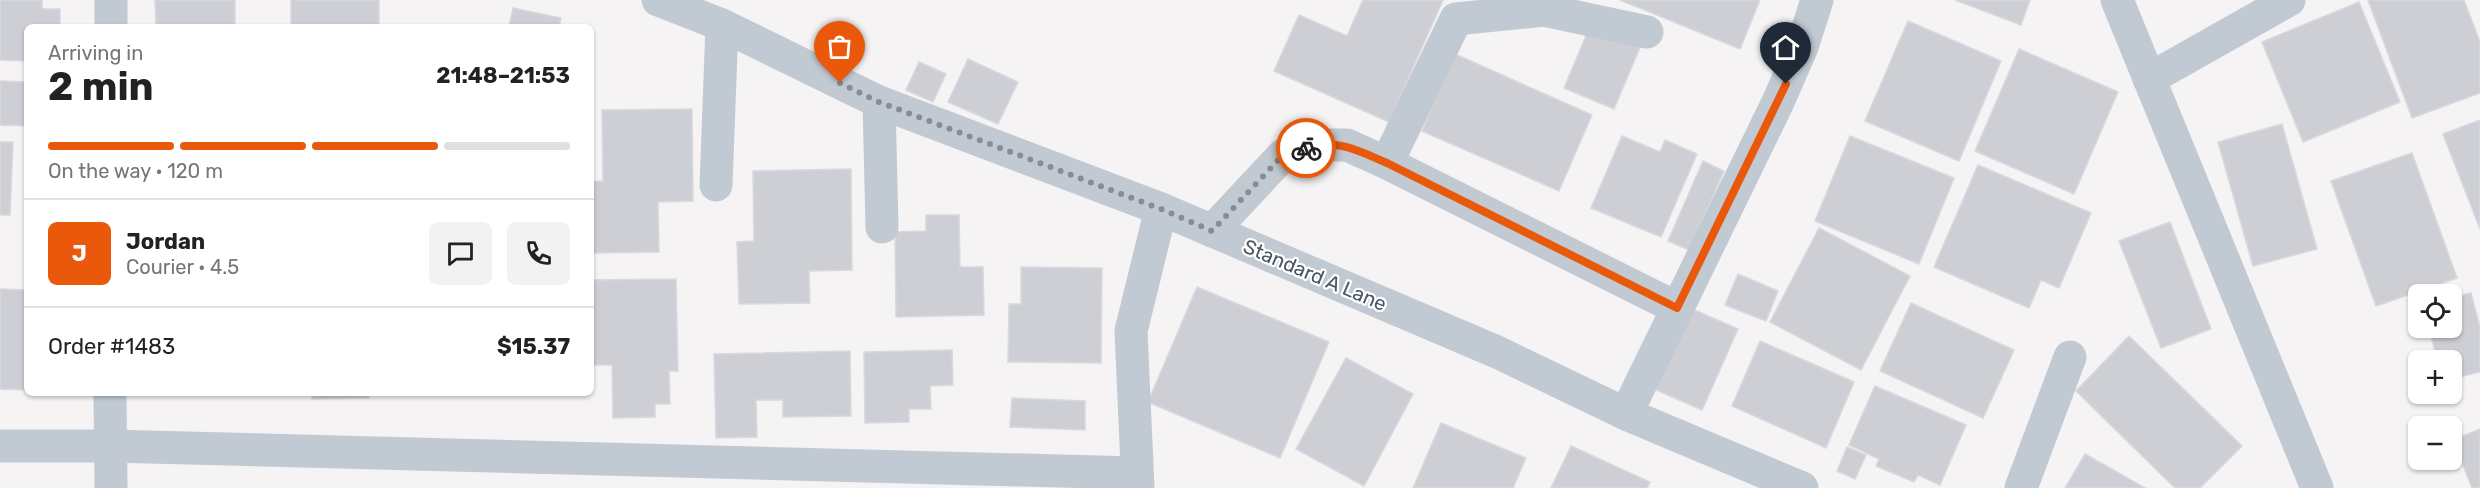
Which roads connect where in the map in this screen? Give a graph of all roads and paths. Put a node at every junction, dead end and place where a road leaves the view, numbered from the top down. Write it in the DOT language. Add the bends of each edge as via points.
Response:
graph roads {
  1 [pos="111,0"];
  2 [pos="658,0"];
  3 [pos="1817,0"];
  4 [pos="2117,0"];
  5 [pos="2289,0"];
  6 [pos="111,24"];
  7 [pos="723,25"];
  8 [pos="1647,32"];
  9 [pos="2149,79"];
  10 [pos="879,102"];
  11 [pos="1387,163"];
  12 [pos="716,185"];
  13 [pos="1161,209"];
  14 [pos="882,227"];
  15 [pos="1212,231"];
  16 [pos="1677,308"];
  17 [pos="2070,357"];
  18 [pos="110,396"];
  19 [pos="1626,414"];
  20 [pos="0,446"];
  21 [pos="110,446"];
  22 [pos="1137,480"];
  23 [pos="111,488"];
  24 [pos="1802,488"];
  25 [pos="2021,488"];
  26 [pos="2317,488"];
  1 -- 6 [label="street"];
  2 -- 7 [label="street, Standard A Lane"];
  3 -- 16 [label="street" via="1802,48 1778,102"];
  4 -- 9 [label="street"];
  5 -- 9 [label="street"];
  7 -- 10 [label="street, Standard A Lane"];
  7 -- 12 [label="street"];
  8 -- 11 [label="street" via="1544,10 1456,19"];
  9 -- 26 [label="street"];
  10 -- 13 [label="street, Standard A Lane"];
  10 -- 14 [label="street"];
  11 -- 15 [label="street" via="1347,145 1315,145 1283,155"];
  11 -- 16 [label="street"];
  13 -- 15 [label="street, Standard A Lane"];
  13 -- 22 [label="street" via="1131,331"];
  15 -- 19 [label="street, Standard A Lane" via="1497,352"];
  16 -- 19 [label="street"];
  17 -- 25 [label="street"];
  18 -- 21 [label="street"];
  19 -- 24 [label="street, Standard A Lane"];
  20 -- 21 [label="street"];
  21 -- 22 [label="street"];
  21 -- 23 [label="street"];
}
